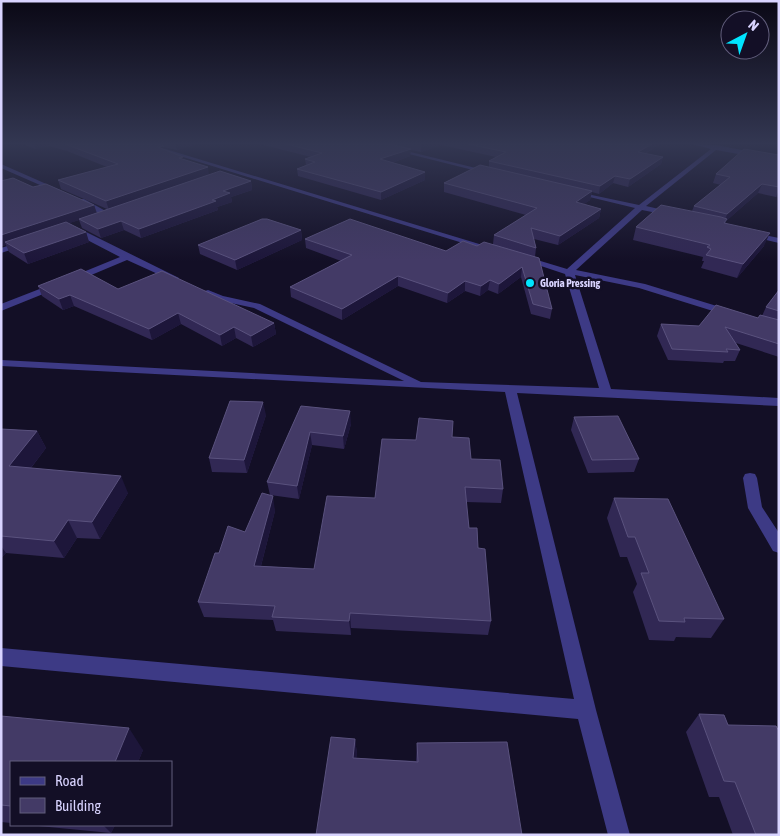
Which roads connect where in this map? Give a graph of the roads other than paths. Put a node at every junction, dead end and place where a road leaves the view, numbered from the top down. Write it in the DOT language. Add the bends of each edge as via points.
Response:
graph roads {
  1 [pos="40,183"];
  2 [pos="278,183"];
  3 [pos="671,183"];
  4 [pos="564,189"];
  5 [pos="66,194"];
  6 [pos="74,198"];
  7 [pos="640,208"];
  8 [pos="117,211"];
  9 [pos="108,214"];
  10 [pos="98,217"];
  11 [pos="678,217"];
  12 [pos="70,227"];
  13 [pos="744,232"];
  14 [pos="36,239"];
  15 [pos="779,241"];
  16 [pos="1,251"];
  17 [pos="502,252"];
  18 [pos="512,255"];
  19 [pos="127,257"];
  20 [pos="569,272"];
  21 [pos="1,308"];
  22 [pos="736,315"];
  23 [pos="2,364"];
  24 [pos="423,386"];
  25 [pos="510,390"];
  26 [pos="606,392"];
  27 [pos="779,402"];
  28 [pos="750,478"];
  29 [pos="779,547"];
  30 [pos="1,657"];
  31 [pos="586,710"];
  32 [pos="619,835"];
  1 -- 5 [label="street"];
  2 -- 17 [label="street"];
  3 -- 7 [label="street"];
  4 -- 7 [label="street"];
  6 -- 9 [label="street"];
  7 -- 11 [label="street"];
  7 -- 20 [label="street"];
  8 -- 9 [label="street"];
  9 -- 10 [label="street"];
  12 -- 19 [label="street"];
  13 -- 15 [label="street"];
  14 -- 16 [label="street"];
  18 -- 20 [label="street"];
  19 -- 21 [label="street"];
  19 -- 24 [label="street" via="220,298 257,306"];
  20 -- 22 [label="street" via="642,286"];
  20 -- 26 [label="street"];
  23 -- 24 [label="street"];
  24 -- 25 [label="street"];
  25 -- 26 [label="street"];
  25 -- 31 [label="street"];
  26 -- 27 [label="street"];
  28 -- 29 [label="street" via="755,508"];
  30 -- 31 [label="street"];
  31 -- 32 [label="street"];
}
